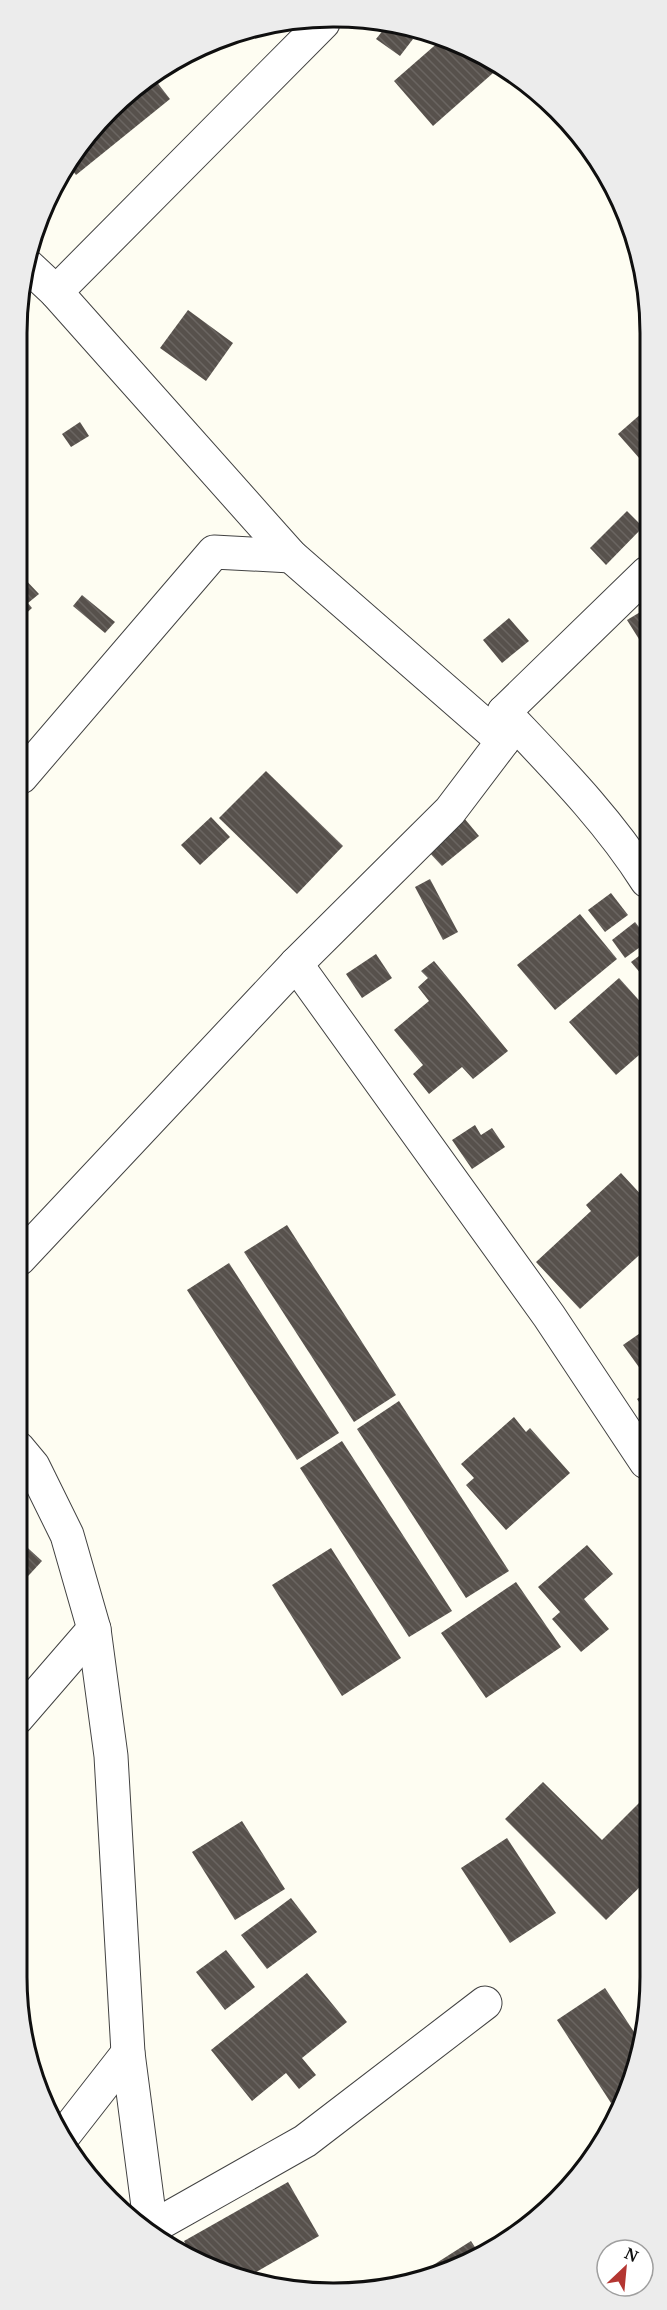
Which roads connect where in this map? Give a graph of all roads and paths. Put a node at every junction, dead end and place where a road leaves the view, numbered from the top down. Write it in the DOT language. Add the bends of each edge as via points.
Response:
graph roads {
  1 [pos="318,28"];
  2 [pos="34,271"];
  3 [pos="56,292"];
  4 [pos="291,556"];
  5 [pos="640,580"];
  6 [pos="503,726"];
  7 [pos="27,770"];
  8 [pos="640,870"];
  9 [pos="296,964"];
  10 [pos="27,1250"];
  11 [pos="640,1453"];
  12 [pos="27,1459"];
  13 [pos="94,1629"];
  14 [pos="27,1706"];
  15 [pos="485,2003"];
  16 [pos="128,2053"];
  17 [pos="68,2130"];
  18 [pos="150,2222"];
  19 [pos="155,2226"];
  1 -- 3 [label="street"];
  2 -- 3 [label="street"];
  3 -- 4 [label="street"];
  4 -- 6 [label="street"];
  4 -- 7 [label="street" via="214,552"];
  5 -- 6 [label="street"];
  6 -- 8 [label="street" via="573,785"];
  6 -- 9 [label="street" via="450,811"];
  9 -- 10 [label="street"];
  9 -- 11 [label="street" via="549,1316"];
  12 -- 13 [label="street" via="67,1535"];
  13 -- 14 [label="street"];
  13 -- 16 [label="street" via="111,1756"];
  15 -- 19 [label="street" via="305,2141"];
  16 -- 17 [label="street"];
  16 -- 18 [label="street"];
}
